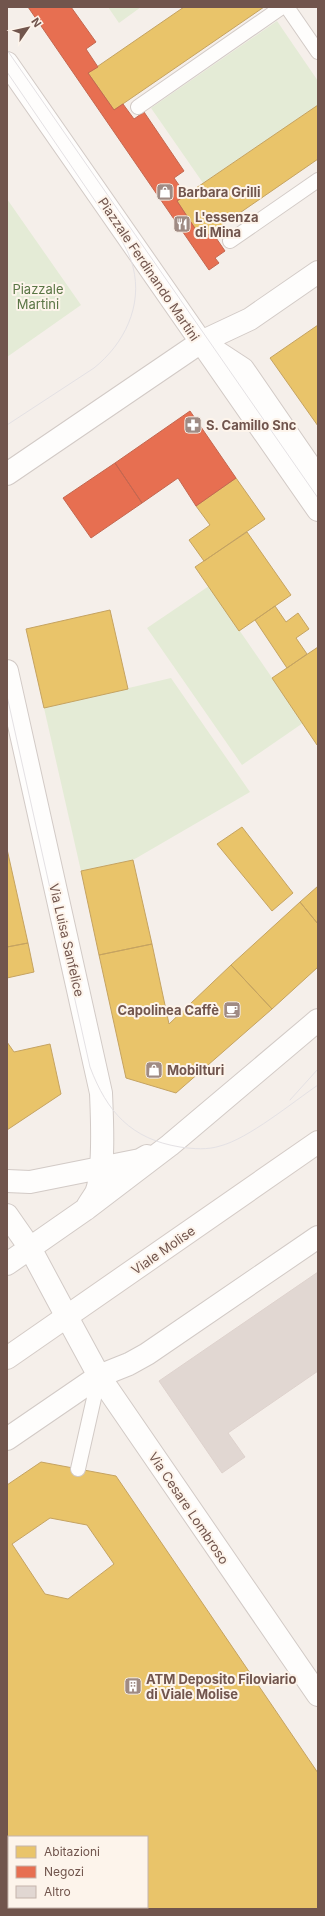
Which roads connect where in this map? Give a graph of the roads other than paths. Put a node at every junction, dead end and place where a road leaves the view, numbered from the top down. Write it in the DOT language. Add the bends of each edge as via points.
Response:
graph roads {
  1 [pos="282,7"];
  2 [pos="287,7"];
  3 [pos="318,52"];
  4 [pos="7,63"];
  5 [pos="138,107"];
  6 [pos="318,180"];
  7 [pos="230,241"];
  8 [pos="318,272"];
  9 [pos="201,342"];
  10 [pos="7,474"];
  11 [pos="318,478"];
  12 [pos="318,510"];
  13 [pos="7,671"];
  14 [pos="318,1020"];
  15 [pos="318,1142"];
  16 [pos="170,1145"];
  17 [pos="100,1168"];
  18 [pos="7,1181"];
  19 [pos="86,1208"];
  20 [pos="7,1215"];
  21 [pos="318,1237"];
  22 [pos="30,1248"];
  23 [pos="7,1264"];
  24 [pos="67,1317"];
  25 [pos="7,1358"];
  26 [pos="99,1376"];
  27 [pos="7,1439"];
  28 [pos="78,1469"];
  29 [pos="318,1695"];
  1 -- 5 [label="lane"];
  2 -- 3 [label="lane"];
  4 -- 9 [label="street, Piazzale Ferdinando Martini"];
  6 -- 7 [label="lane"];
  8 -- 9 [label="street" via="250,319"];
  9 -- 10 [label="street, Piazzale Ferdinando Martini"];
  9 -- 11 [label="street" via="243,369"];
  9 -- 12 [label="street"];
  13 -- 17 [label="street, Via Luisa Sanfelice" via="101,1093"];
  14 -- 16 [label="street"];
  15 -- 24 [label="street, Viale Molise"];
  16 -- 17 [label="street" via="140,1160"];
  16 -- 19 [label="street"];
  17 -- 18 [label="street" via="30,1182"];
  17 -- 19 [label="street, Via Luisa Sanfelice" via="96,1192"];
  19 -- 22 [label="street"];
  20 -- 22 [label="street, Via Cesare Lombroso"];
  21 -- 26 [label="street" via="147,1354"];
  22 -- 23 [label="street"];
  22 -- 24 [label="street, Via Cesare Lombroso"];
  24 -- 25 [label="street, Viale Molise"];
  24 -- 26 [label="street, Via Cesare Lombroso"];
  26 -- 27 [label="street"];
  26 -- 28 [label="lane"];
  26 -- 29 [label="street, Via Cesare Lombroso"];
}
